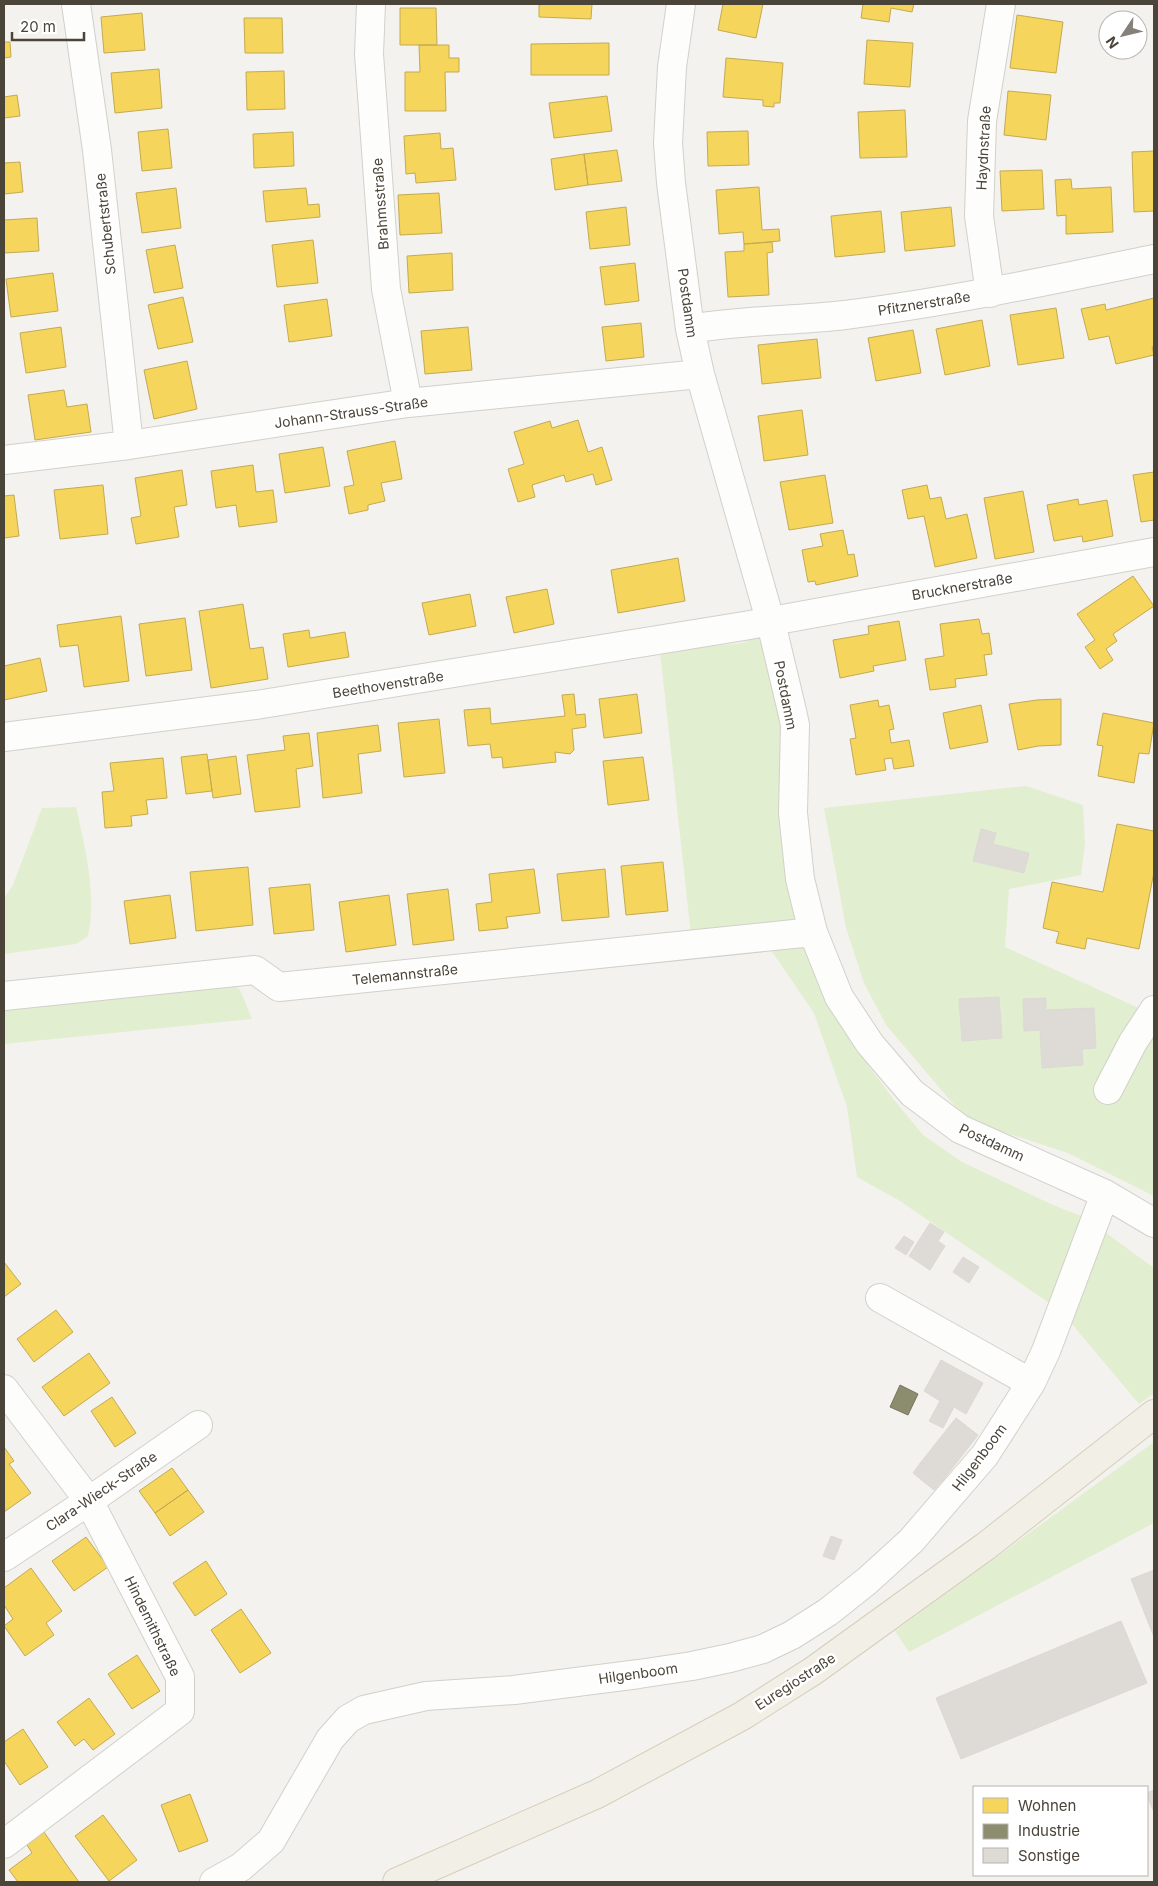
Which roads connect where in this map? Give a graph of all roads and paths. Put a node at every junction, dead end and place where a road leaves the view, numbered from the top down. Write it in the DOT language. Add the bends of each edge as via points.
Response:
graph roads {
  1 [pos="76,4"];
  2 [pos="371,4"];
  3 [pos="681,4"];
  4 [pos="1000,4"];
  5 [pos="1154,259"];
  6 [pos="990,293"];
  7 [pos="690,329"];
  8 [pos="700,374"];
  9 [pos="408,403"];
  10 [pos="129,444"];
  11 [pos="4,460"];
  12 [pos="1154,552"];
  13 [pos="770,620"];
  14 [pos="4,737"];
  15 [pos="813,932"];
  16 [pos="4,996"];
  17 [pos="1154,1010"];
  18 [pos="1108,1090"];
  19 [pos="1105,1194"];
  20 [pos="1154,1223"];
  21 [pos="880,1298"];
  22 [pos="1032,1383"];
  23 [pos="4,1389"];
  24 [pos="1154,1414"];
  25 [pos="198,1425"];
  26 [pos="89,1501"];
  27 [pos="4,1557"];
  28 [pos="4,1844"];
  29 [pos="214,1882"];
  30 [pos="397,1882"];
  1 -- 10 [label="street, Schubertstraße" via="97,150"];
  2 -- 9 [label="street, Brahmsstraße" via="369,54 386,289"];
  3 -- 7 [label="street, Postdamm" via="672,67 668,143"];
  4 -- 6 [label="street, Haydnstraße" via="982,130 979,216"];
  5 -- 6 [label="street, Pfitznerstraße"];
  6 -- 7 [label="street, Pfitznerstraße" via="844,315 715,324"];
  7 -- 8 [label="street, Postdamm"];
  8 -- 9 [label="street, Johann-Strauss-Straße"];
  8 -- 13 [label="street, Postdamm"];
  9 -- 10 [label="street, Johann-Strauss-Straße"];
  10 -- 11 [label="street, Johann-Strauss-Straße"];
  12 -- 13 [label="street, Brucknerstraße"];
  13 -- 14 [label="street, Beethovenstraße" via="256,705"];
  13 -- 15 [label="street, Postdamm" via="795,725 793,813 800,879"];
  15 -- 16 [label="street, Telemannstraße" via="279,988 255,970"];
  15 -- 19 [label="street, Postdamm" via="839,997 870,1044 912,1093 960,1129"];
  17 -- 18 [label="street"];
  19 -- 20 [label="street, Postdamm"];
  19 -- 22 [label="street, Hilgenboom"];
  21 -- 22 [label="street"];
  22 -- 29 [label="street, Hilgenboom" via="984,1455 911,1541 828,1612 792,1635 763,1649 692,1666 514,1690 426,1696 364,1710 348,1719 330,1739 271,1841 241,1867"];
  23 -- 26 [label="street, Hindemithstraße"];
  24 -- 30 [label="main road, Euregiostraße" via="986,1546 812,1671 742,1716 597,1794"];
  25 -- 26 [label="street, Clara-Wieck-Straße"];
  26 -- 27 [label="street, Clara-Wieck-Straße"];
  26 -- 28 [label="street, Hindemithstraße" via="180,1677 180,1711"];
}
